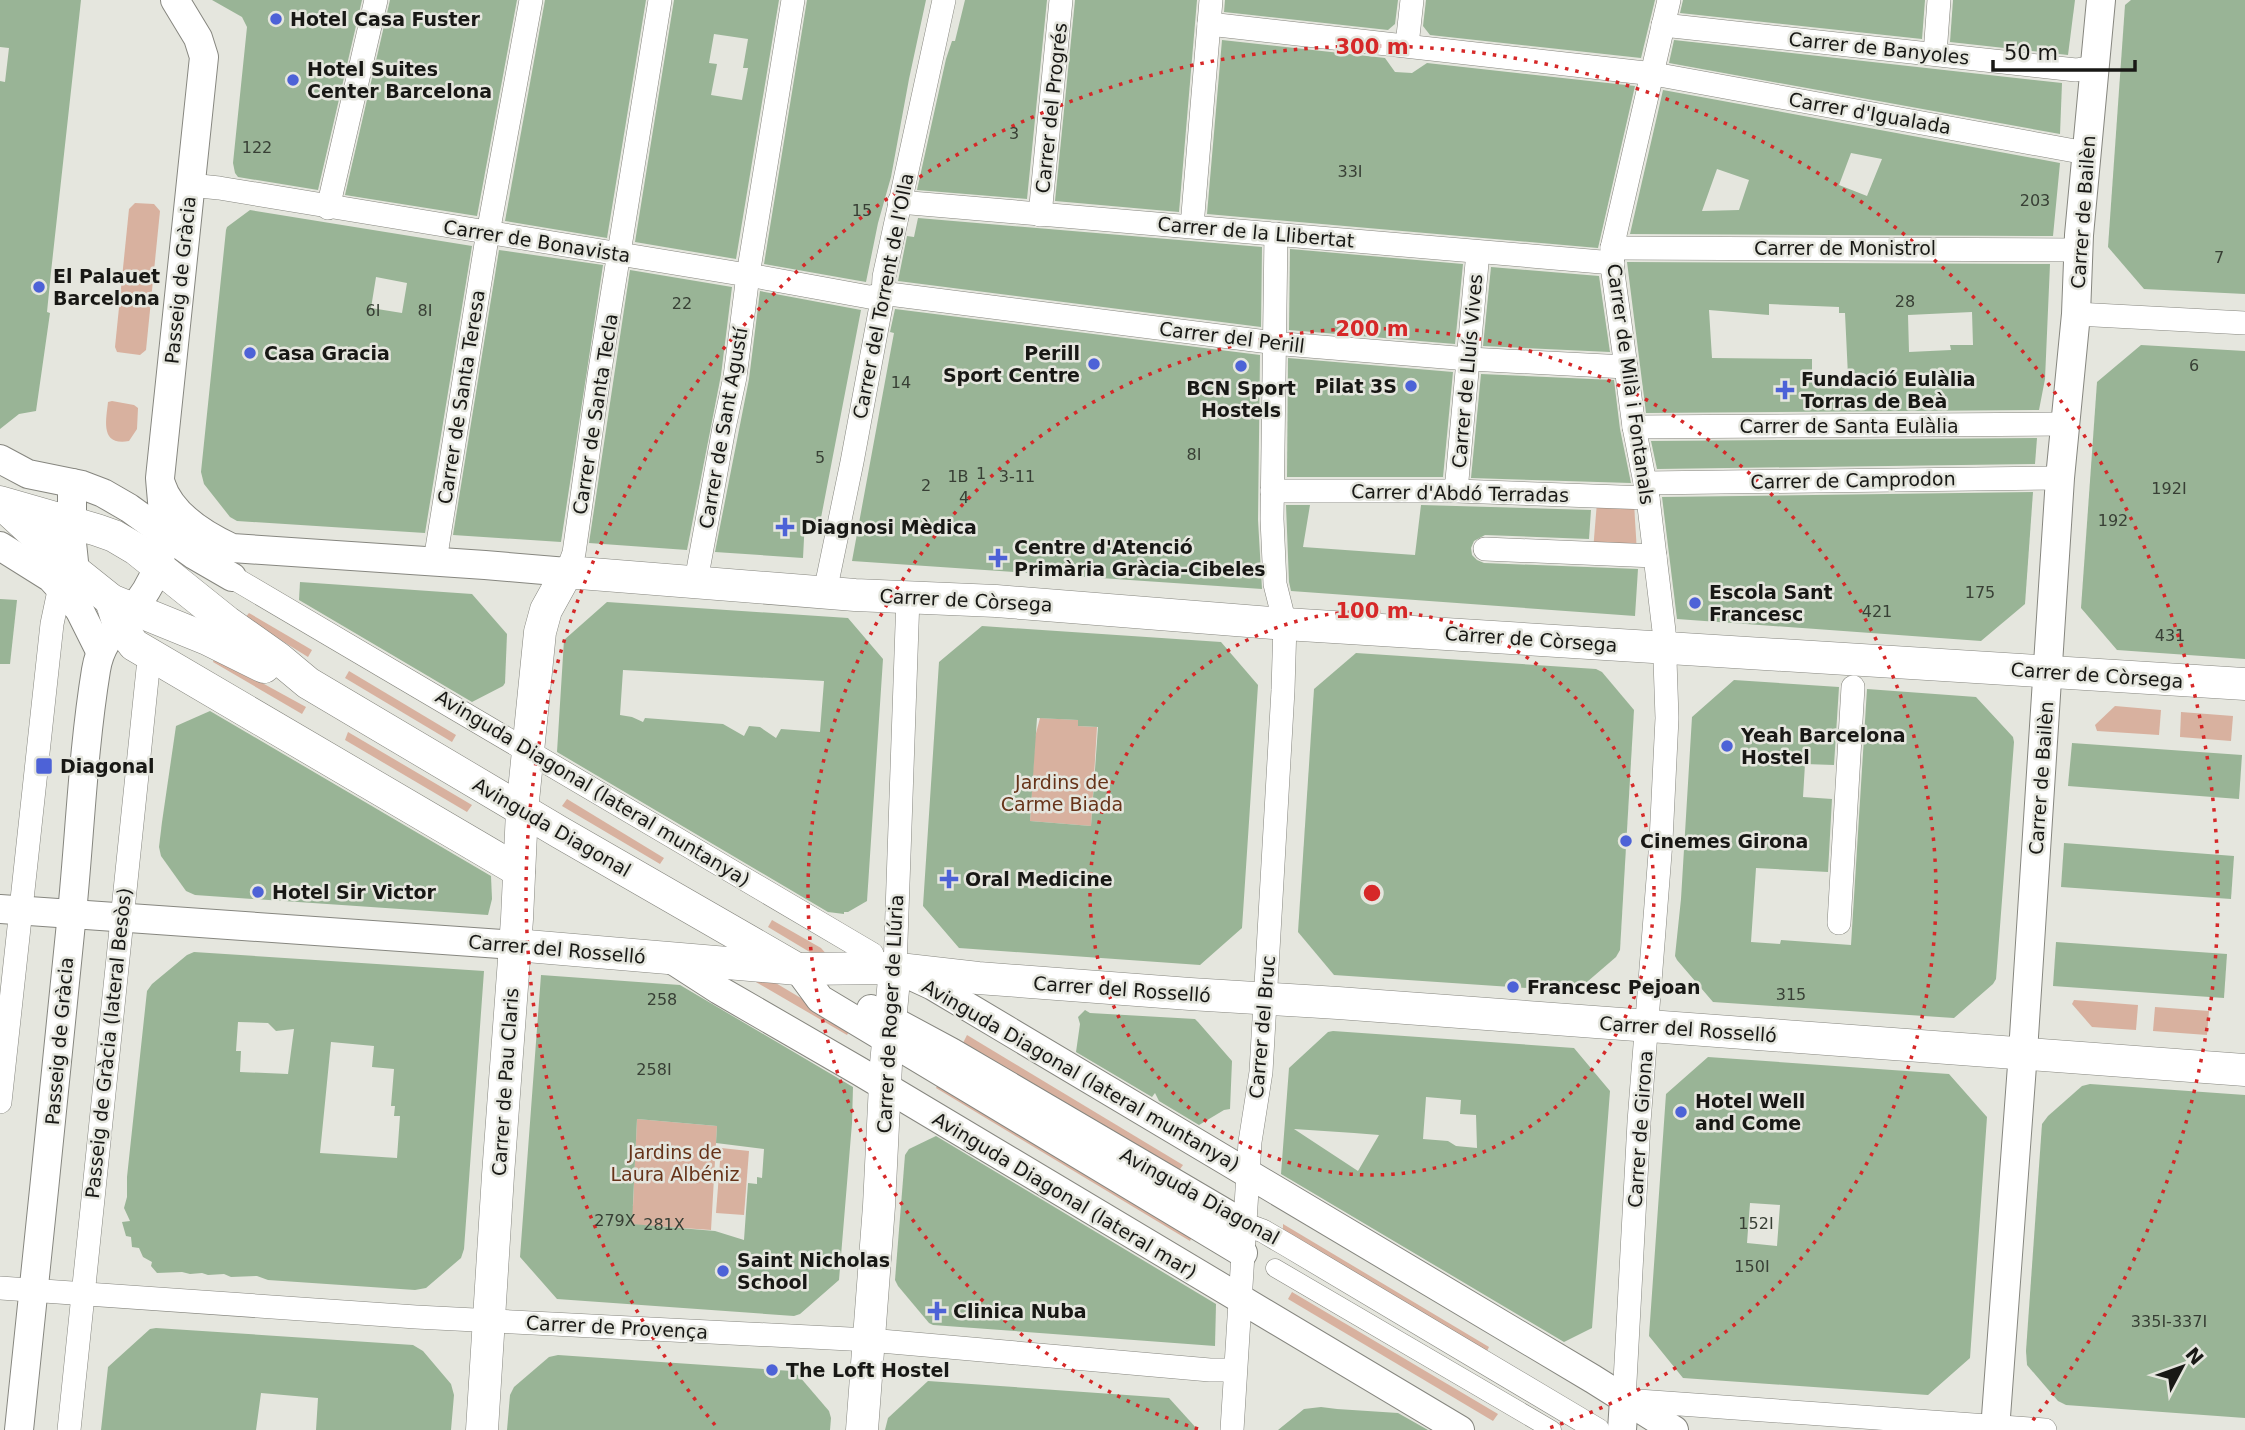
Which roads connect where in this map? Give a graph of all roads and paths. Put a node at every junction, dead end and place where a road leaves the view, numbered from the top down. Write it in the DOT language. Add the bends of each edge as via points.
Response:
graph roads {
  1 [pos="175,0"];
  2 [pos="376,0"];
  3 [pos="531,0"];
  4 [pos="660,0"];
  5 [pos="793,0"];
  6 [pos="944,0"];
  7 [pos="1061,0"];
  8 [pos="1211,0"];
  9 [pos="1669,0"];
  10 [pos="1938,0"];
  11 [pos="2101,0"];
  12 [pos="1411,9"];
  13 [pos="1209,24"];
  14 [pos="1663,25"];
  15 [pos="1407,45"];
  16 [pos="1935,54"];
  17 [pos="2094,67"];
  18 [pos="1654,74"];
  19 [pos="2086,153"];
  20 [pos="190,185"];
  21 [pos="899,202"];
  22 [pos="328,208"];
  23 [pos="1040,215"];
  24 [pos="1192,226"];
  25 [pos="488,233"];
  26 [pos="1276,234"];
  27 [pos="2078,250"];
  28 [pos="1478,252"];
  29 [pos="619,254"];
  30 [pos="1613,256"];
  31 [pos="748,275"];
  32 [pos="883,295"];
  33 [pos="2076,314"];
  34 [pos="2245,323"];
  35 [pos="1273,343"];
  36 [pos="1469,359"];
  37 [pos="1626,367"];
  38 [pos="2064,424"];
  39 [pos="1634,427"];
  40 [pos="0,459"];
  41 [pos="160,478"];
  42 [pos="2060,478"];
  43 [pos="72,483"];
  44 [pos="1272,491"];
  45 [pos="1456,491"];
  46 [pos="1646,491"];
  47 [pos="0,502"];
  48 [pos="164,534"];
  49 [pos="0,546"];
  50 [pos="1485,549"];
  51 [pos="1655,556"];
  52 [pos="69,557"];
  53 [pos="435,561"];
  54 [pos="158,566"];
  55 [pos="567,572"];
  56 [pos="232,577"];
  57 [pos="696,581"];
  58 [pos="825,592"];
  59 [pos="908,597"];
  60 [pos="121,612"];
  61 [pos="1285,624"];
  62 [pos="1665,647"];
  63 [pos="100,651"];
  64 [pos="153,656"];
  65 [pos="2048,672"];
  66 [pos="308,682"];
  67 [pos="2245,684"];
  68 [pos="1853,687"];
  69 [pos="529,751"];
  70 [pos="522,811"];
  71 [pos="519,871"];
  72 [pos="11,909"];
  73 [pos="72,913"];
  74 [pos="122,918"];
  75 [pos="1839,923"];
  76 [pos="515,945"];
  77 [pos="671,959"];
  78 [pos="884,961"];
  79 [pos="798,969"];
  80 [pos="1266,998"];
  81 [pos="1647,1026"];
  82 [pos="890,1030"];
  83 [pos="2023,1052"];
  84 [pos="2245,1070"];
  85 [pos="885,1086"];
  86 [pos="0,1099"];
  87 [pos="1248,1174"];
  88 [pos="1244,1224"];
  89 [pos="1242,1253"];
  90 [pos="1275,1268"];
  91 [pos="0,1288"];
  92 [pos="34,1290"];
  93 [pos="83,1294"];
  94 [pos="1240,1298"];
  95 [pos="488,1320"];
  96 [pos="869,1340"];
  97 [pos="1234,1370"];
  98 [pos="1624,1400"];
  99 [pos="1996,1428"];
  100 [pos="19,1430"];
  101 [pos="69,1430"];
  102 [pos="482,1430"];
  103 [pos="862,1430"];
  104 [pos="1232,1430"];
  105 [pos="1460,1430"];
  106 [pos="1552,1430"];
  107 [pos="1598,1430"];
  108 [pos="1622,1430"];
  109 [pos="1674,1430"];
  110 [pos="2045,1430"];
  1 -- 20 [label="street, Passeig de Gràcia" via="204,57"];
  2 -- 22 [label="street"];
  3 -- 25 [label="street, Carrer de Santa Teresa"];
  4 -- 29 [label="street, Carrer de Santa Tecla"];
  5 -- 31 [label="street, Carrer de Sant Agustí"];
  6 -- 21 [label="street, Carrer del Torrent de l'Olla"];
  7 -- 23 [label="street, Carrer del Progrés"];
  8 -- 13 [label="street"];
  9 -- 14 [label="street, Carrer de Milà i Fontanals"];
  10 -- 16 [label="street"];
  11 -- 17 [label="street, Carrer de Bailèn"];
  12 -- 15 [label="street"];
  13 -- 15 [label="street, Carrer d'Igualada"];
  13 -- 24 [label="street"];
  14 -- 16 [label="street, Carrer de Banyoles"];
  14 -- 18 [label="street, Carrer de Milà i Fontanals"];
  15 -- 18 [label="street, Carrer d'Igualada"];
  16 -- 17 [label="street, Carrer de Banyoles" via="2076,70"];
  17 -- 19 [label="street, Carrer de Bailèn"];
  18 -- 19 [label="street, Carrer d'Igualada"];
  18 -- 30 [label="street, Carrer de Milà i Fontanals"];
  19 -- 27 [label="street, Carrer de Bailèn"];
  20 -- 22 [label="street, Carrer de Bonavista"];
  20 -- 41 [label="street, Passeig de Gràcia"];
  21 -- 23 [label="street, Carrer de la Llibertat"];
  21 -- 32 [label="street, Carrer del Torrent de l'Olla"];
  22 -- 25 [label="street, Carrer de Bonavista"];
  23 -- 24 [label="street, Carrer de la Llibertat"];
  24 -- 26 [label="street, Carrer de la Llibertat"];
  25 -- 29 [label="street, Carrer de Bonavista"];
  25 -- 53 [label="street, Carrer de Santa Teresa"];
  26 -- 28 [label="street, Carrer de la Llibertat"];
  26 -- 35 [label="street, Carrer del Bruc"];
  27 -- 30 [label="street, Carrer de Monistrol"];
  27 -- 33 [label="street, Carrer de Bailèn"];
  28 -- 30 [label="street, Carrer de la Llibertat"];
  28 -- 36 [label="street, Carrer de Lluís Vives"];
  29 -- 31 [label="street, Carrer de Bonavista"];
  29 -- 55 [label="street, Carrer de Santa Tecla" via="574,553"];
  30 -- 37 [label="street, Carrer de Milà i Fontanals"];
  31 -- 32 [label="street, Carrer de Bonavista" via="869,297"];
  31 -- 57 [label="street, Carrer de Sant Agustí" via="735,377"];
  32 -- 35 [label="street, Carrer del Perill"];
  32 -- 58 [label="street, Carrer del Torrent de l'Olla"];
  33 -- 34 [label="street"];
  33 -- 38 [label="street, Carrer de Bailèn"];
  35 -- 36 [label="street, Carrer del Perill"];
  35 -- 44 [label="street, Carrer del Bruc"];
  36 -- 37 [label="street, Carrer del Perill"];
  36 -- 45 [label="street, Carrer de Lluís Vives"];
  37 -- 39 [label="street, Carrer de Milà i Fontanals"];
  38 -- 39 [label="street, Carrer de Santa Eulàlia"];
  38 -- 42 [label="street, Carrer de Bailèn"];
  39 -- 46 [label="street, Carrer de Milà i Fontanals"];
  40 -- 43 [label="street" via="27,474"];
  41 -- 48 [label="street, Passeig de Gràcia"];
  41 -- 53 [label="street" via="173,507 208,537 232,548"];
  42 -- 46 [label="street, Carrer de Camprodon"];
  42 -- 65 [label="street, Carrer de Bailèn"];
  43 -- 48 [label="street" via="129,508"];
  43 -- 52 [label="street"];
  44 -- 45 [label="street, Carrer d'Abdó Terradas"];
  44 -- 61 [label="street, Carrer del Bruc" via="1275,584"];
  45 -- 46 [label="street, Carrer d'Abdó Terradas"];
  46 -- 51 [label="street, Carrer de Milà i Fontanals"];
  47 -- 52 [label="main road"];
  48 -- 54 [label="street, Passeig de Gràcia"];
  48 -- 56 [label="street"];
  49 -- 52 [label="street" via="38,568"];
  50 -- 51 [label="street"];
  51 -- 62 [label="street, Carrer de Milà i Fontanals"];
  52 -- 54 [label="main road, Avinguda Diagonal" via="114,536"];
  52 -- 60 [label="main road"];
  52 -- 63 [label="street" via="79,609"];
  52 -- 72 [label="street" via="52,624"];
  53 -- 55 [label="street"];
  54 -- 60 [label="street, Passeig de Gràcia" via="144,592"];
  54 -- 66 [label="main road, Avinguda Diagonal"];
  55 -- 57 [label="main road, Carrer de Còrsega"];
  55 -- 69 [label="main road, Carrer de Pau Claris" via="553,593 540,632"];
  56 -- 69 [label="street, Avinguda Diagonal (lateral muntanya)"];
  57 -- 58 [label="main road, Carrer de Còrsega"];
  58 -- 59 [label="main road, Carrer de Còrsega"];
  59 -- 61 [label="main road, Carrer de Còrsega"];
  59 -- 78 [label="street, Carrer de Roger de Llúria"];
  60 -- 63 [label="street, Passeig de Gràcia"];
  60 -- 64 [label="main road" via="134,645"];
  60 -- 66 [label="main road, Avinguda Diagonal" via="168,622 270,670"];
  61 -- 62 [label="main road, Carrer de Còrsega"];
  61 -- 80 [label="street, Carrer del Bruc"];
  62 -- 65 [label="main road, Carrer de Còrsega"];
  62 -- 81 [label="street, Carrer de Girona" via="1666,737"];
  63 -- 73 [label="street, Passeig de Gràcia" via="85,757"];
  64 -- 71 [label="main road"];
  64 -- 74 [label="street, Passeig de Gràcia (lateral Besòs)"];
  65 -- 67 [label="main road, Carrer de Còrsega"];
  65 -- 83 [label="street, Carrer de Bailèn"];
  66 -- 70 [label="main road, Avinguda Diagonal"];
  68 -- 75 [label="street"];
  69 -- 70 [label="main road, Carrer de Pau Claris"];
  69 -- 78 [label="street, Avinguda Diagonal (lateral muntanya)"];
  70 -- 71 [label="main road, Carrer de Pau Claris"];
  70 -- 79 [label="main road, Avinguda Diagonal"];
  71 -- 76 [label="main road, Carrer de Pau Claris"];
  72 -- 73 [label="street, Carrer del Rosselló"];
  72 -- 86 [label="street"];
  73 -- 74 [label="street, Carrer del Rosselló"];
  73 -- 92 [label="street, Passeig de Gràcia"];
  74 -- 76 [label="street, Carrer del Rosselló"];
  74 -- 93 [label="street, Passeig de Gràcia (lateral Besòs)"];
  76 -- 77 [label="main road, Carrer del Rosselló"];
  76 -- 95 [label="main road, Carrer de Pau Claris"];
  77 -- 79 [label="main road, Carrer del Rosselló"];
  77 -- 85 [label="street, Avinguda Diagonal (lateral mar)"];
  78 -- 79 [label="main road, Carrer del Rosselló"];
  78 -- 80 [label="main road, Carrer del Rosselló" via="978,978"];
  78 -- 82 [label="main road, Carrer de Roger de Llúria"];
  78 -- 87 [label="street, Avinguda Diagonal (lateral muntanya)"];
  79 -- 82 [label="street, Avinguda Diagonal"];
  80 -- 81 [label="main road, Carrer del Rosselló"];
  80 -- 87 [label="street, Carrer del Bruc"];
  81 -- 83 [label="main road, Carrer del Rosselló"];
  81 -- 98 [label="street, Carrer de Girona"];
  82 -- 85 [label="main road, Carrer de Roger de Llúria"];
  82 -- 88 [label="street, Avinguda Diagonal" via="951,1052"];
  82 -- 89 [label="street, Avinguda Diagonal"];
  83 -- 84 [label="main road, Carrer del Rosselló"];
  83 -- 99 [label="street, Carrer de Bailèn"];
  85 -- 94 [label="street, Avinguda Diagonal (lateral mar)"];
  85 -- 96 [label="main road, Carrer de Roger de Llúria"];
  87 -- 88 [label="street, Carrer del Bruc"];
  87 -- 98 [label="street, Avinguda Diagonal (lateral muntanya)"];
  88 -- 89 [label="street, Carrer del Bruc"];
  88 -- 107 [label="street, Avinguda Diagonal" via="1263,1231"];
  89 -- 94 [label="street, Carrer del Bruc"];
  90 -- 106 [label="street, Avinguda Diagonal"];
  91 -- 92 [label="street, Carrer de Provença"];
  92 -- 93 [label="street, Carrer de Provença"];
  92 -- 100 [label="street, Passeig de Gràcia"];
  93 -- 95 [label="street, Carrer de Provença"];
  93 -- 101 [label="street, Passeig de Gràcia (lateral Besòs)"];
  94 -- 97 [label="street, Carrer del Bruc"];
  94 -- 105 [label="street, Avinguda Diagonal (lateral mar)"];
  95 -- 96 [label="street, Carrer de Provença"];
  95 -- 102 [label="main road, Carrer de Pau Claris"];
  96 -- 97 [label="street, Carrer de Provença"];
  96 -- 103 [label="main road, Carrer de Roger de Llúria"];
  97 -- 104 [label="street, Carrer del Bruc"];
  98 -- 99 [label="street"];
  98 -- 108 [label="street"];
  98 -- 109 [label="street, Avinguda Diagonal (lateral muntanya)"];
  99 -- 110 [label="street"];
}
